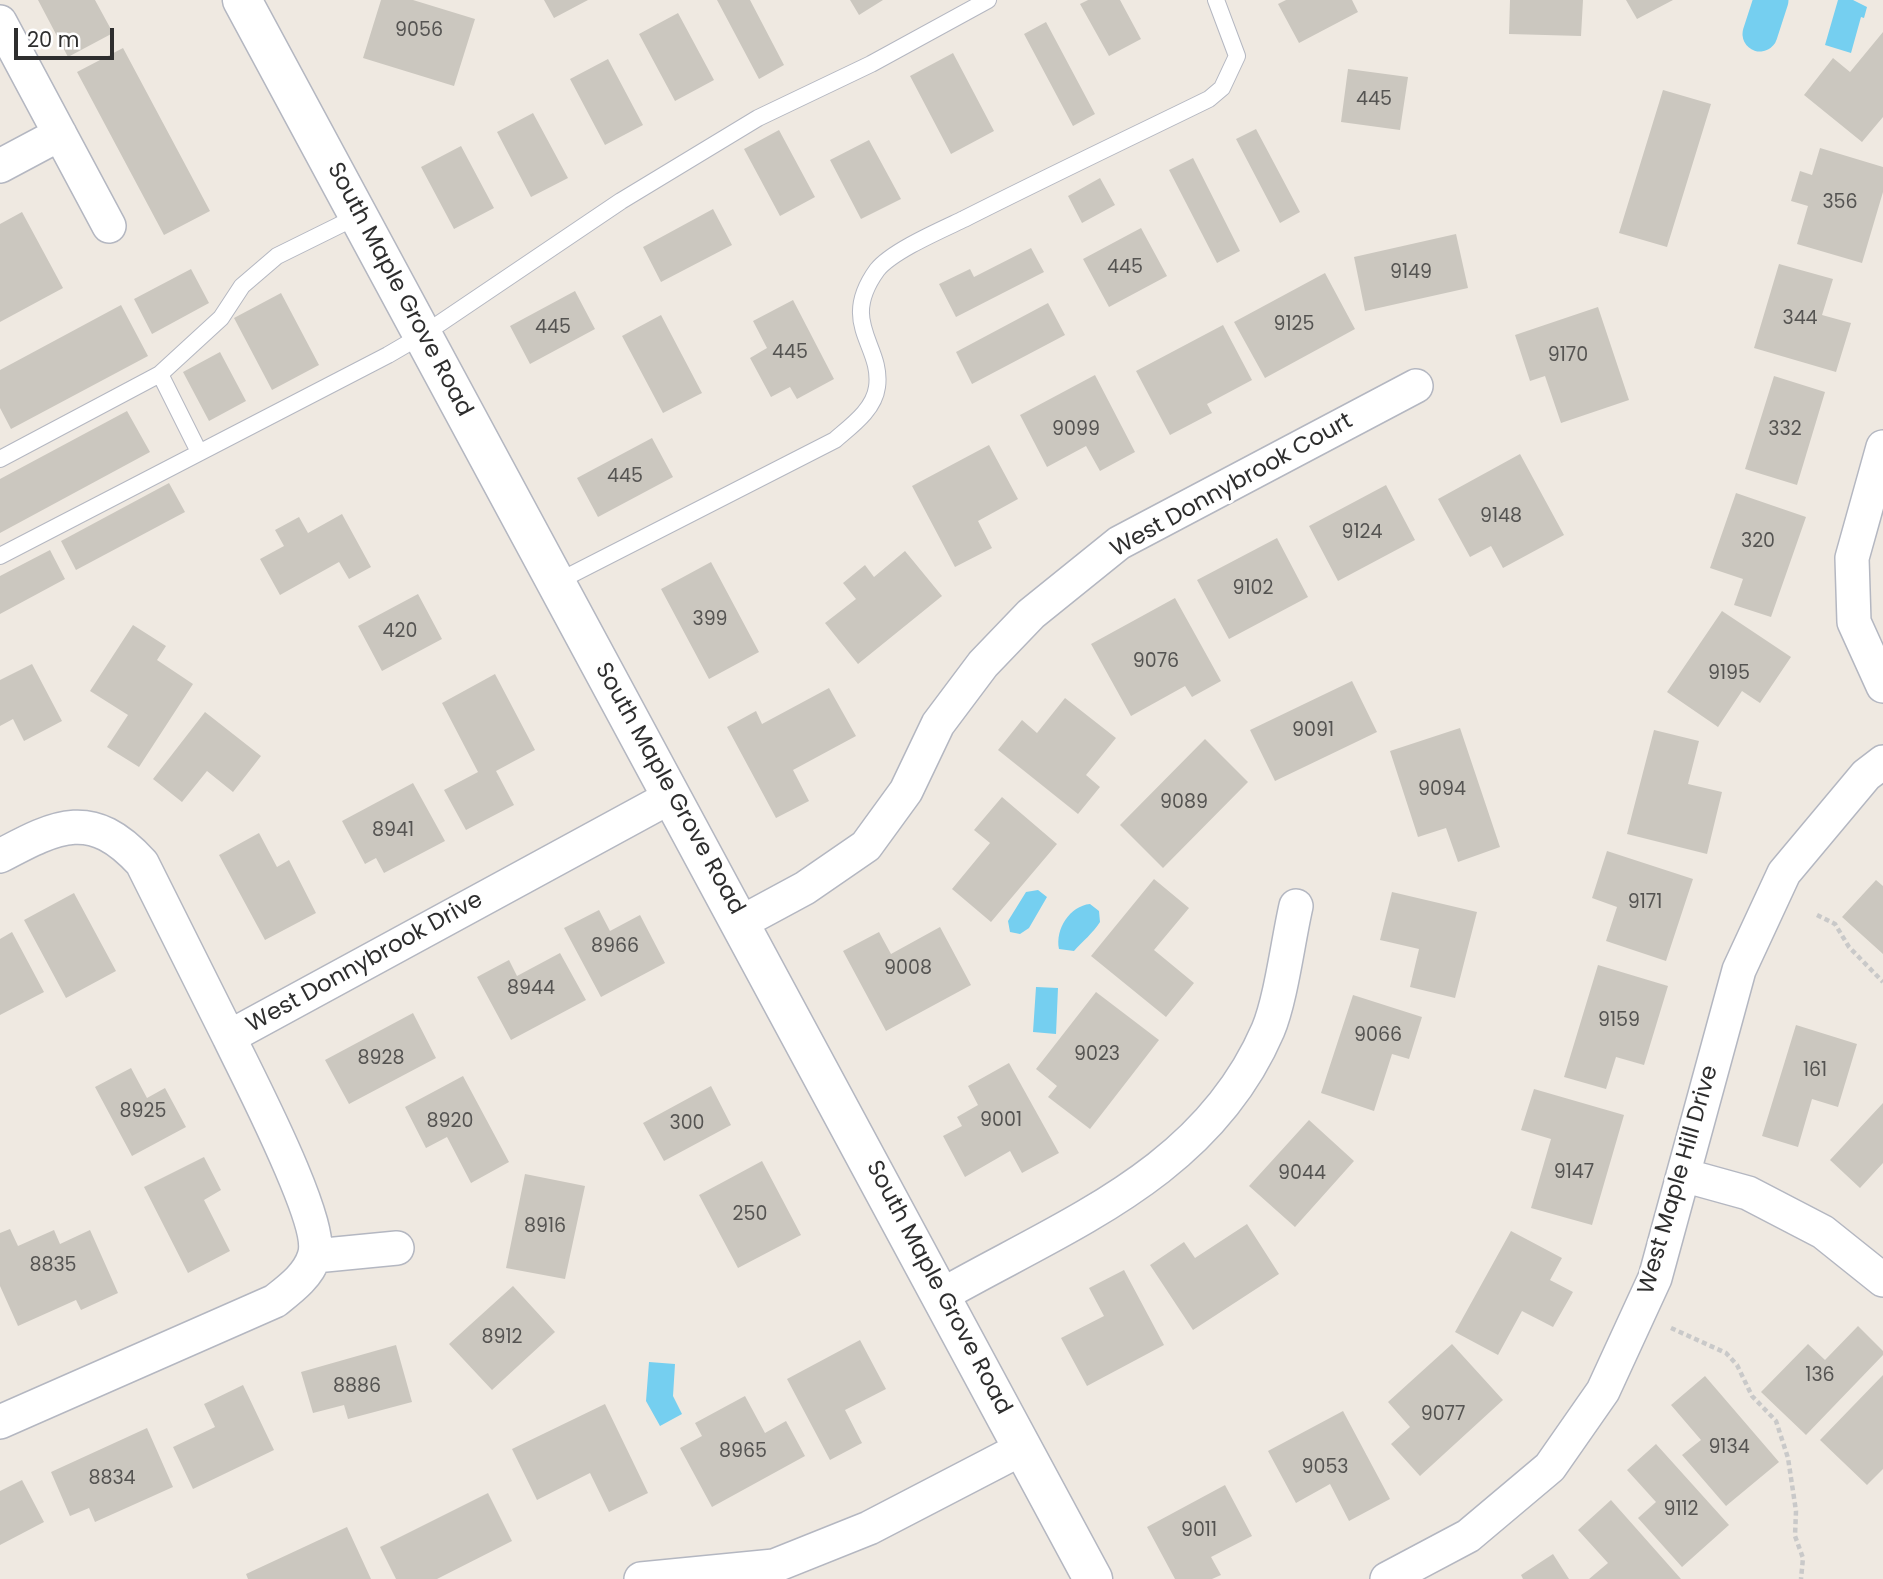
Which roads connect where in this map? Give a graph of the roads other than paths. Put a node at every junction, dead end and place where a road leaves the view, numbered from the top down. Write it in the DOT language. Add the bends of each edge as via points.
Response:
graph roads {
  1 [pos="242,0"];
  2 [pos="988,0"];
  3 [pos="1216,0"];
  4 [pos="0,22"];
  5 [pos="60,134"];
  6 [pos="0,166"];
  7 [pos="359,215"];
  8 [pos="109,226"];
  9 [pos="424,334"];
  10 [pos="160,374"];
  11 [pos="1416,386"];
  12 [pos="1883,447"];
  13 [pos="199,452"];
  14 [pos="0,459"];
  15 [pos="0,556"];
  16 [pos="557,582"];
  17 [pos="1883,686"];
  18 [pos="1883,762"];
  19 [pos="672,796"];
  20 [pos="0,856"];
  21 [pos="1296,906"];
  22 [pos="742,922"];
  23 [pos="229,1037"];
  24 [pos="1683,1175"];
  25 [pos="397,1248"];
  26 [pos="315,1256"];
  27 [pos="1883,1280"];
  28 [pos="942,1295"];
  29 [pos="0,1422"];
  30 [pos="1023,1448"];
  31 [pos="644,1578"];
  32 [pos="1093,1579"];
  33 [pos="1387,1579"];
  1 -- 7 [label="main road, South Maple Grove Road"];
  2 -- 9 [label="lane" via="871,64 758,118 621,201"];
  3 -- 16 [label="lane" via="1237,56 1222,88 1209,99 938,232 878,269 862,300 861,330 876,369 877,388 865,414 835,440"];
  4 -- 5 [label="street"];
  5 -- 6 [label="street"];
  5 -- 8 [label="street"];
  7 -- 9 [label="main road, South Maple Grove Road"];
  7 -- 10 [label="lane" via="277,256 242,286 221,318"];
  9 -- 13 [label="lane"];
  9 -- 16 [label="main road, South Maple Grove Road"];
  10 -- 13 [label="lane"];
  10 -- 14 [label="lane"];
  11 -- 22 [label="street, West Donnybrook Court" via="1119,543 1031,614 983,664 938,724 905,790 866,846 805,888"];
  12 -- 17 [label="street" via="1852,558 1854,622"];
  13 -- 15 [label="lane"];
  16 -- 19 [label="main road, South Maple Grove Road"];
  18 -- 24 [label="street, West Maple Hill Drive" via="1866,775 1784,873 1739,970"];
  19 -- 22 [label="main road, South Maple Grove Road"];
  19 -- 23 [label="street, West Donnybrook Drive"];
  20 -- 23 [label="street" via="41,834 72,826 100,830 124,843 142,863"];
  21 -- 28 [label="street" via="1269,1028 1234,1095 1191,1144 1137,1186"];
  22 -- 28 [label="main road, South Maple Grove Road"];
  23 -- 26 [label="street, West Donnybrook Drive" via="303,1196 314,1231"];
  24 -- 27 [label="street" via="1748,1193 1823,1232"];
  24 -- 33 [label="street, West Maple Hill Drive" via="1655,1278 1603,1391 1550,1467 1468,1536"];
  25 -- 26 [label="street"];
  26 -- 29 [label="street" via="300,1280 275,1301"];
  28 -- 30 [label="main road, South Maple Grove Road"];
  30 -- 31 [label="street" via="869,1528 774,1566"];
  30 -- 32 [label="main road, South Maple Grove Road"];
}
